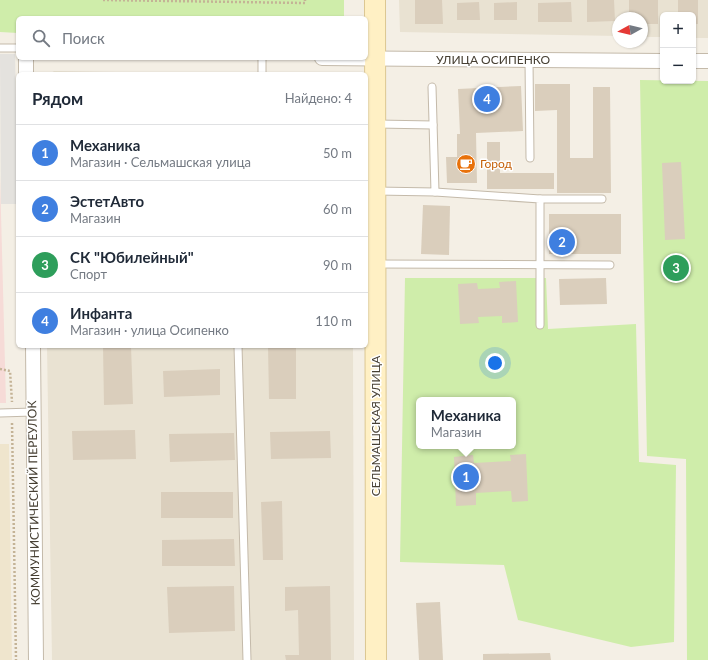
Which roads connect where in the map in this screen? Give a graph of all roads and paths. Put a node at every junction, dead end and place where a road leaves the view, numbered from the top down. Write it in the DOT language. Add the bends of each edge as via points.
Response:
graph roads {
  1 [pos="103,0"];
  2 [pos="125,0"];
  3 [pos="305,0"];
  4 [pos="375,0"];
  5 [pos="0,48"];
  6 [pos="16,48"];
  7 [pos="368,59"];
  8 [pos="375,59"];
  9 [pos="26,60"];
  10 [pos="262,60"];
  11 [pos="529,60"];
  12 [pos="660,61"];
  13 [pos="696,61"];
  14 [pos="708,61"];
  15 [pos="26,72"];
  16 [pos="262,72"];
  17 [pos="432,87"];
  18 [pos="374,124"];
  19 [pos="433,124"];
  20 [pos="530,158"];
  21 [pos="376,191"];
  22 [pos="435,192"];
  23 [pos="540,199"];
  24 [pos="602,200"];
  25 [pos="376,264"];
  26 [pos="540,264"];
  27 [pos="610,265"];
  28 [pos="540,325"];
  29 [pos="33,348"];
  30 [pos="238,348"];
  31 [pos="0,369"];
  32 [pos="0,412"];
  33 [pos="12,412"];
  34 [pos="33,412"];
  35 [pos="16,660"];
  36 [pos="36,660"];
  37 [pos="247,660"];
  38 [pos="376,660"];
  1 -- 2 [label="path"];
  2 -- 3 [label="path" via="305,3"];
  4 -- 8 [label="main road, СЕЛЬМАШСКАЯ УЛИЦА"];
  5 -- 6 [label="lane"];
  7 -- 8 [label="street, УЛИЦА ОСИПЕНКО"];
  8 -- 11 [label="street, УЛИЦА ОСИПЕНКО"];
  8 -- 18 [label="main road, СЕЛЬМАШСКАЯ УЛИЦА"];
  9 -- 15 [label="street"];
  10 -- 16 [label="lane"];
  11 -- 12 [label="street, УЛИЦА ОСИПЕНКО"];
  11 -- 20 [label="lane"];
  13 -- 14 [label="street"];
  17 -- 19 [label="lane"];
  18 -- 19 [label="lane"];
  18 -- 21 [label="main road, СЕЛЬМАШСКАЯ УЛИЦА"];
  19 -- 22 [label="lane"];
  21 -- 22 [label="lane"];
  21 -- 25 [label="main road, СЕЛЬМАШСКАЯ УЛИЦА"];
  22 -- 23 [label="lane"];
  23 -- 24 [label="lane"];
  23 -- 26 [label="lane"];
  25 -- 26 [label="lane"];
  25 -- 38 [label="main road, СЕЛЬМАШСКАЯ УЛИЦА"];
  26 -- 27 [label="lane"];
  26 -- 28 [label="lane"];
  29 -- 34 [label="street, КОММУНИСТИЧЕСКИЙ ПЕРЕУЛОК"];
  30 -- 37 [label="lane"];
  31 -- 33 [label="path" via="10,371"];
  32 -- 33 [label="lane"];
  33 -- 34 [label="lane"];
  33 -- 35 [label="path"];
  34 -- 36 [label="street, КОММУНИСТИЧЕСКИЙ ПЕРЕУЛОК"];
}
